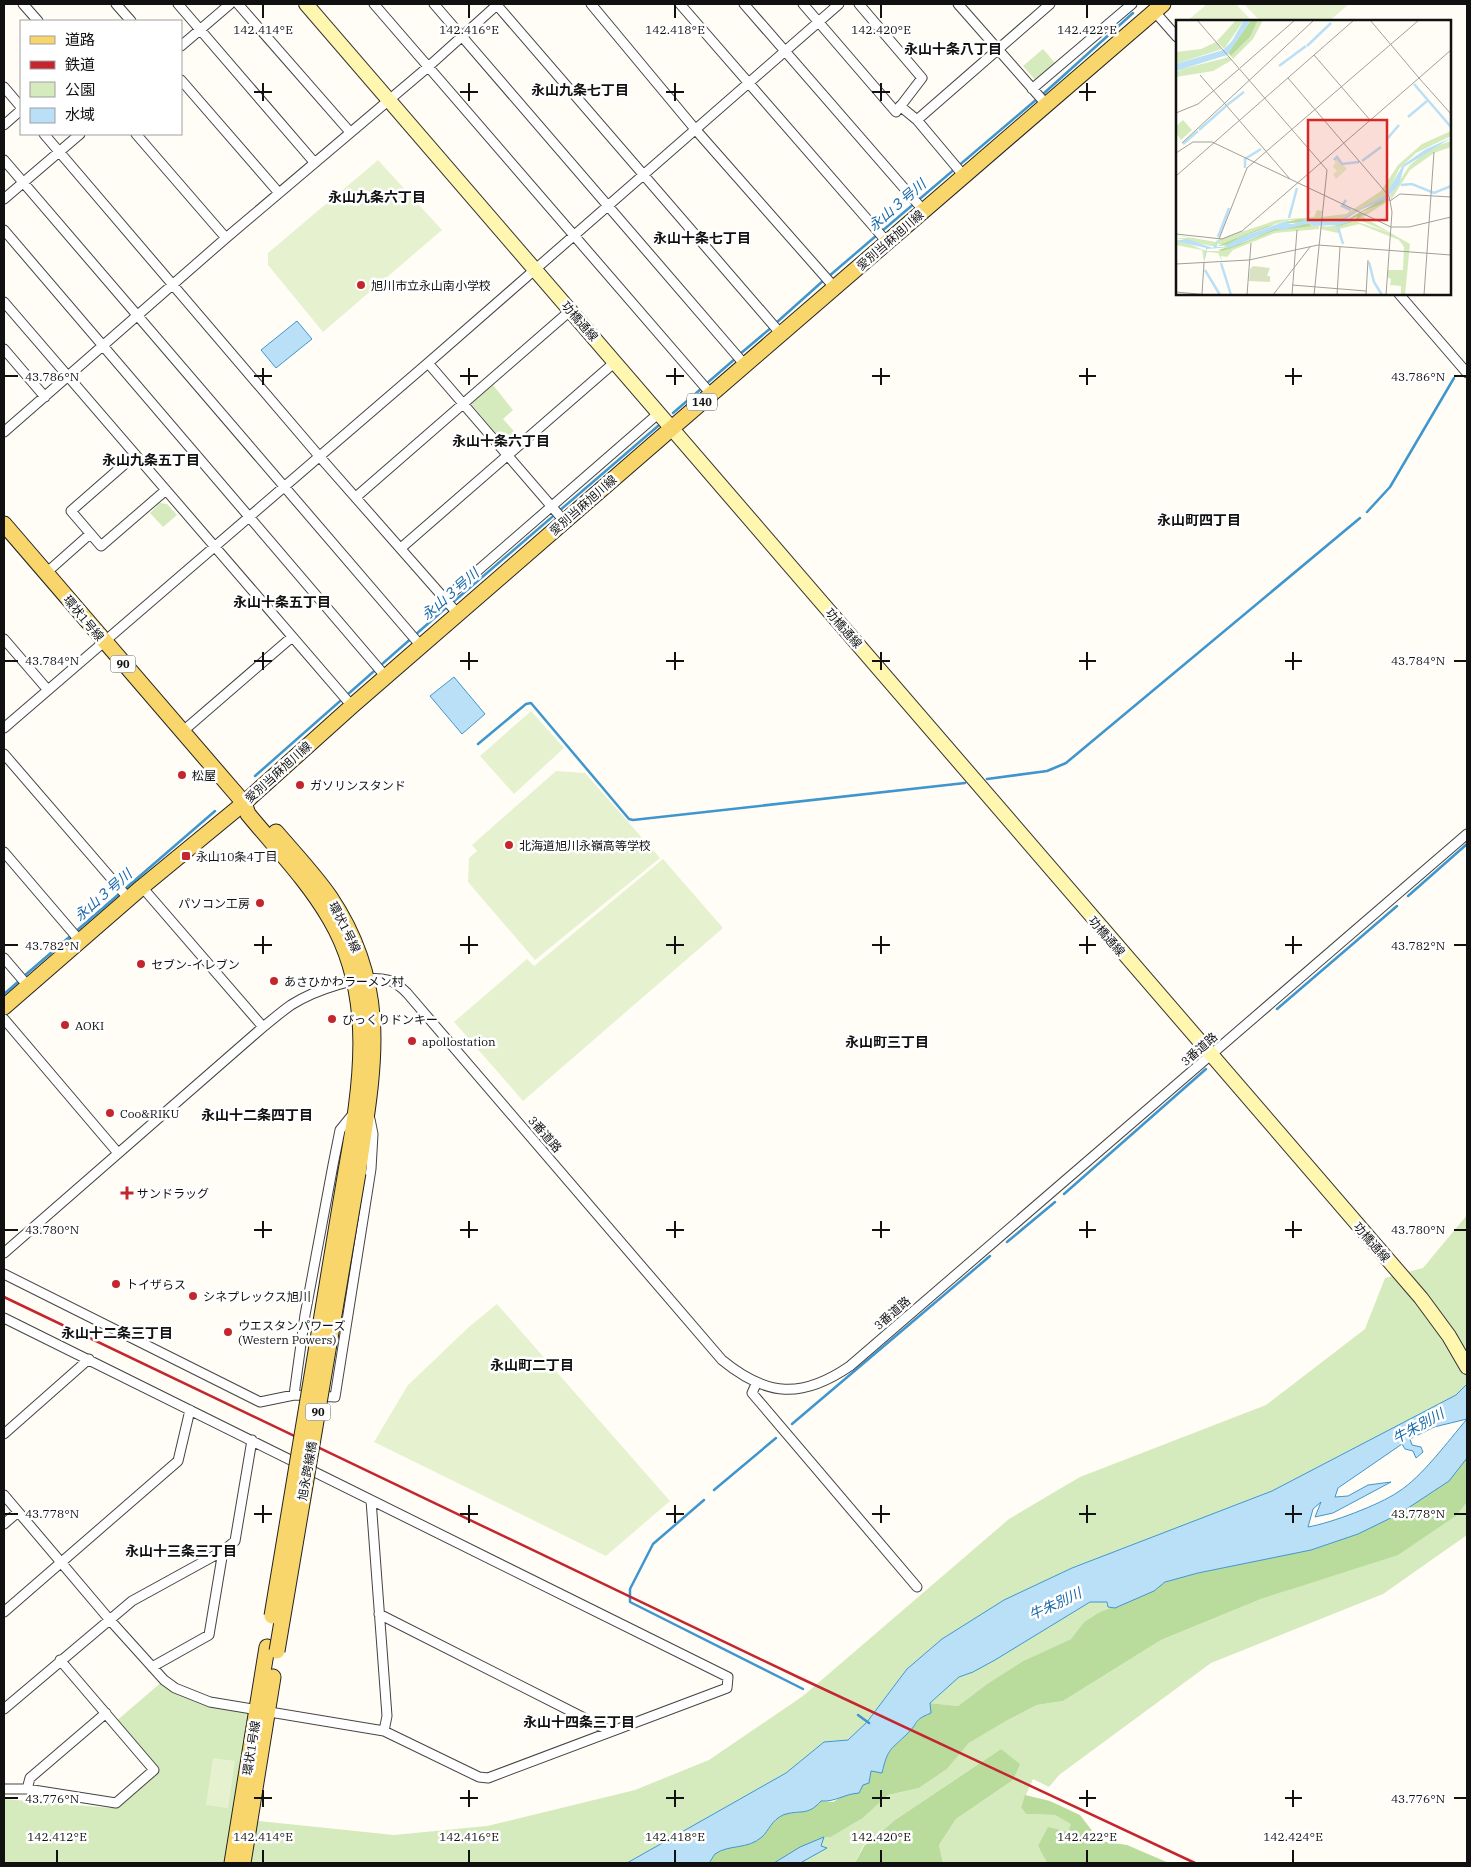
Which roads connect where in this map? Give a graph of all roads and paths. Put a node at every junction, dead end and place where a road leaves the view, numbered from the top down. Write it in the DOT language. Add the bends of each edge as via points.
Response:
graph roads {
  1 [pos="23,4"];
  2 [pos="116,4"];
  3 [pos="178,4"];
  4 [pos="230,4"];
  5 [pos="238,4"];
  6 [pos="306,4"];
  7 [pos="374,4"];
  8 [pos="434,4"];
  9 [pos="497,4"];
  10 [pos="590,4"];
  11 [pos="680,4"];
  12 [pos="744,4"];
  13 [pos="803,4"];
  14 [pos="839,4"];
  15 [pos="858,4"];
  16 [pos="958,4"];
  17 [pos="1050,4"];
  18 [pos="1132,4"];
  19 [pos="1155,6"];
  20 [pos="37,20"];
  21 [pos="130,20"];
  22 [pos="818,22"];
  23 [pos="200,30"];
  24 [pos="462,36"];
  25 [pos="1176,36"];
  26 [pos="182,45"];
  27 [pos="998,49"];
  28 [pos="784,51"];
  29 [pos="428,67"];
  30 [pos="182,81"];
  31 [pos="748,82"];
  32 [pos="4,87"];
  33 [pos="1039,96"];
  34 [pos="389,100"];
  35 [pos="900,106"];
  36 [pos="20,108"];
  37 [pos="20,110"];
  38 [pos="917,120"];
  39 [pos="4,125"];
  40 [pos="695,129"];
  41 [pos="350,132"];
  42 [pos="45,135"];
  43 [pos="79,135"];
  44 [pos="137,135"];
  45 [pos="59,152"];
  46 [pos="4,160"];
  47 [pos="314,162"];
  48 [pos="959,171"];
  49 [pos="642,174"];
  50 [pos="23,182"];
  51 [pos="279,193"];
  52 [pos="4,199"];
  53 [pos="606,205"];
  54 [pos="919,205"];
  55 [pos="4,230"];
  56 [pos="573,235"];
  57 [pos="883,237"];
  58 [pos="226,238"];
  59 [pos="535,269"];
  60 [pos="830,282"];
  61 [pos="174,285"];
  62 [pos="1400,295"];
  63 [pos="4,302"];
  64 [pos="571,310"];
  65 [pos="138,315"];
  66 [pos="776,327"];
  67 [pos="103,345"];
  68 [pos="4,349"];
  69 [pos="740,359"];
  70 [pos="615,362"];
  71 [pos="428,363"];
  72 [pos="1467,373"];
  73 [pos="68,376"];
  74 [pos="707,389"];
  75 [pos="45,397"];
  76 [pos="463,403"];
  77 [pos="659,412"];
  78 [pos="5,428"];
  79 [pos="672,428"];
  80 [pos="136,455"];
  81 [pos="319,456"];
  82 [pos="508,456"];
  83 [pos="283,487"];
  84 [pos="166,490"];
  85 [pos="356,497"];
  86 [pos="553,508"];
  87 [pos="249,516"];
  88 [pos="563,520"];
  89 [pos="4,524"];
  90 [pos="90,534"];
  91 [pos="213,546"];
  92 [pos="401,548"];
  93 [pos="46,573"];
  94 [pos="451,606"];
  95 [pos="292,637"];
  96 [pos="4,639"];
  97 [pos="104,642"];
  98 [pos="419,644"];
  99 [pos="382,671"];
  100 [pos="47,689"];
  101 [pos="347,701"];
  102 [pos="4,728"];
  103 [pos="182,732"];
  104 [pos="4,754"];
  105 [pos="244,803"];
  106 [pos="1467,834"];
  107 [pos="4,852"];
  108 [pos="142,887"];
  109 [pos="124,894"];
  110 [pos="76,936"];
  111 [pos="4,958"];
  112 [pos="24,981"];
  113 [pos="361,981"];
  114 [pos="4,1008"];
  115 [pos="4,1019"];
  116 [pos="263,1027"];
  117 [pos="1210,1056"];
  118 [pos="362,1109"];
  119 [pos="118,1153"];
  120 [pos="352,1172"];
  121 [pos="4,1253"];
  122 [pos="4,1274"];
  123 [pos="4,1318"];
  124 [pos="89,1359"];
  125 [pos="1467,1366"];
  126 [pos="756,1384"];
  127 [pos="294,1395"];
  128 [pos="190,1410"];
  129 [pos="4,1434"];
  130 [pos="252,1440"];
  131 [pos="4,1495"];
  132 [pos="371,1500"];
  133 [pos="18,1512"];
  134 [pos="4,1524"];
  135 [pos="223,1551"];
  136 [pos="62,1562"];
  137 [pos="917,1587"];
  138 [pos="4,1612"];
  139 [pos="379,1614"];
  140 [pos="109,1619"];
  141 [pos="272,1649"];
  142 [pos="60,1660"];
  143 [pos="152,1667"];
  144 [pos="4,1709"];
  145 [pos="262,1711"];
  146 [pos="106,1713"];
  147 [pos="384,1731"];
  148 [pos="610,1731"];
  149 [pos="4,1789"];
  150 [pos="27,1789"];
  151 [pos="238,1857"];
  1 -- 20 [label="street"];
  2 -- 21 [label="street"];
  3 -- 23 [label="street"];
  4 -- 23 [label="street"];
  5 -- 41 [label="street"];
  6 -- 34 [label="street, 功橋通線"];
  7 -- 29 [label="street"];
  8 -- 24 [label="street"];
  9 -- 24 [label="street"];
  9 -- 49 [label="street"];
  10 -- 40 [label="street"];
  11 -- 31 [label="street"];
  12 -- 28 [label="street"];
  13 -- 22 [label="street"];
  14 -- 22 [label="street"];
  15 -- 35 [label="street" via="922,78"];
  16 -- 27 [label="street"];
  17 -- 27 [label="street"];
  18 -- 33 [label="street"];
  19 -- 25 [label="street"];
  19 -- 33 [label="main road, 愛別当麻旭川線 / 140"];
  22 -- 28 [label="street"];
  22 -- 35 [label="street" via="896,112"];
  23 -- 26 [label="street"];
  23 -- 47 [label="street"];
  24 -- 29 [label="street"];
  24 -- 53 [label="street"];
  27 -- 33 [label="street"];
  27 -- 38 [label="street"];
  28 -- 31 [label="street"];
  28 -- 54 [label="street"];
  29 -- 34 [label="street"];
  29 -- 56 [label="street"];
  30 -- 51 [label="street"];
  31 -- 40 [label="street"];
  31 -- 57 [label="street"];
  32 -- 36 [label="street"];
  33 -- 48 [label="main road, 愛別当麻旭川線 / 140"];
  34 -- 41 [label="street"];
  34 -- 59 [label="street, 功橋通線"];
  35 -- 38 [label="street"];
  37 -- 39 [label="street"];
  38 -- 48 [label="street"];
  40 -- 49 [label="street"];
  40 -- 60 [label="street"];
  41 -- 47 [label="street"];
  42 -- 45 [label="street"];
  43 -- 45 [label="street"];
  44 -- 58 [label="street"];
  45 -- 50 [label="street"];
  45 -- 61 [label="street"];
  46 -- 50 [label="street"];
  47 -- 51 [label="street"];
  48 -- 54 [label="main road, 愛別当麻旭川線 / 140"];
  49 -- 53 [label="street"];
  49 -- 66 [label="street"];
  50 -- 52 [label="street"];
  50 -- 65 [label="street"];
  51 -- 58 [label="street"];
  53 -- 56 [label="street"];
  53 -- 69 [label="street"];
  54 -- 57 [label="main road, 愛別当麻旭川線 / 140"];
  55 -- 67 [label="street"];
  56 -- 59 [label="street"];
  56 -- 74 [label="street"];
  57 -- 60 [label="main road, 愛別当麻旭川線 / 140"];
  58 -- 61 [label="street"];
  59 -- 64 [label="street, 功橋通線"];
  59 -- 71 [label="street"];
  60 -- 66 [label="main road, 愛別当麻旭川線 / 140"];
  61 -- 65 [label="street"];
  61 -- 81 [label="street"];
  62 -- 72 [label="street"];
  63 -- 73 [label="street"];
  64 -- 70 [label="street, 功橋通線"];
  64 -- 76 [label="street"];
  65 -- 67 [label="street"];
  65 -- 83 [label="street"];
  66 -- 69 [label="main road, 愛別当麻旭川線 / 140"];
  67 -- 73 [label="street"];
  67 -- 87 [label="street"];
  68 -- 75 [label="street"];
  69 -- 74 [label="main road, 愛別当麻旭川線 / 140"];
  70 -- 77 [label="street, 功橋通線"];
  70 -- 82 [label="street"];
  71 -- 76 [label="street"];
  71 -- 81 [label="street"];
  73 -- 75 [label="street"];
  73 -- 80 [label="street"];
  74 -- 79 [label="main road, 愛別当麻旭川線 / 140"];
  75 -- 78 [label="street"];
  76 -- 82 [label="street"];
  76 -- 85 [label="street"];
  77 -- 79 [label="street, 功橋通線"];
  77 -- 86 [label="street"];
  79 -- 88 [label="main road, 愛別当麻旭川線 / 140"];
  79 -- 117 [label="street, 功橋通線"];
  80 -- 84 [label="street"];
  80 -- 90 [label="street" via="71,511"];
  81 -- 83 [label="street"];
  81 -- 85 [label="street"];
  82 -- 86 [label="street"];
  82 -- 92 [label="street"];
  83 -- 87 [label="street"];
  83 -- 98 [label="street"];
  84 -- 90 [label="street" via="101,546"];
  84 -- 91 [label="street"];
  85 -- 92 [label="street"];
  86 -- 88 [label="street"];
  86 -- 94 [label="street"];
  87 -- 91 [label="street"];
  87 -- 99 [label="street"];
  88 -- 94 [label="main road, 愛別当麻旭川線 / 140"];
  89 -- 93 [label="main road, 環状1号線 / 90"];
  90 -- 93 [label="street"];
  91 -- 95 [label="street"];
  91 -- 97 [label="street"];
  92 -- 94 [label="street"];
  93 -- 97 [label="main road, 環状1号線 / 90"];
  94 -- 98 [label="main road, 愛別当麻旭川線 / 140"];
  95 -- 101 [label="street"];
  95 -- 103 [label="street"];
  96 -- 100 [label="street"];
  97 -- 100 [label="street"];
  97 -- 103 [label="main road, 環状1号線 / 90"];
  98 -- 99 [label="main road, 愛別当麻旭川線 / 140"];
  99 -- 101 [label="main road, 愛別当麻旭川線 / 140"];
  100 -- 102 [label="street"];
  101 -- 105 [label="main road, 愛別当麻旭川線 / 140"];
  103 -- 105 [label="main road, 環状1号線 / 90"];
  104 -- 109 [label="street"];
  105 -- 108 [label="main road, 愛別当麻旭川線 / 140"];
  105 -- 113 [label="main road, 環状1号線 / 90" via="248,814 325,911"];
  106 -- 117 [label="street, 3番道路"];
  107 -- 110 [label="street"];
  108 -- 109 [label="main road, 愛別当麻旭川線 / 140"];
  108 -- 116 [label="street"];
  109 -- 110 [label="main road, 愛別当麻旭川線 / 140"];
  110 -- 112 [label="main road, 愛別当麻旭川線 / 140"];
  111 -- 112 [label="street"];
  112 -- 114 [label="main road, 愛別当麻旭川線 / 140"];
  113 -- 116 [label="street, 3番道路" via="304,998"];
  113 -- 118 [label="main road, 環状1号線 / 90"];
  113 -- 126 [label="street, 3番道路" via="390,980 404,990 722,1360"];
  115 -- 119 [label="street"];
  116 -- 119 [label="street, 3番道路"];
  117 -- 125 [label="street, 功橋通線" via="1421,1298"];
  117 -- 126 [label="street, 3番道路" via="850,1366 833,1378 806,1387 778,1389"];
  118 -- 120 [label="main road, 環状1号線 / 90"];
  118 -- 127 [label="street" via="340,1130 316,1250"];
  118 -- 127 [label="street" via="373,1134 371,1169 335,1397"];
  119 -- 121 [label="street, 3番道路"];
  120 -- 141 [label="main road, 旭永跨線橋 / 90, bridge"];
  122 -- 127 [label="street" via="260,1402"];
  123 -- 124 [label="street"];
  124 -- 128 [label="street"];
  124 -- 129 [label="street"];
  126 -- 137 [label="street" via="752,1393"];
  128 -- 130 [label="street"];
  128 -- 136 [label="street" via="178,1461"];
  130 -- 132 [label="street"];
  130 -- 135 [label="street" via="235,1541"];
  131 -- 133 [label="street"];
  132 -- 139 [label="street"];
  132 -- 148 [label="street" via="728,1677 727,1688"];
  133 -- 134 [label="street"];
  133 -- 136 [label="street"];
  135 -- 140 [label="street" via="132,1601"];
  135 -- 143 [label="street" via="209,1635"];
  136 -- 138 [label="street"];
  136 -- 140 [label="street"];
  139 -- 147 [label="street" via="386,1716"];
  139 -- 148 [label="street"];
  140 -- 142 [label="street"];
  140 -- 143 [label="street"];
  141 -- 145 [label="main road, 環状1号線 / 90"];
  142 -- 144 [label="street"];
  142 -- 146 [label="street"];
  143 -- 145 [label="street" via="164,1680 195,1698"];
  145 -- 147 [label="street"];
  145 -- 151 [label="main road, 環状1号線 / 90"];
  146 -- 150 [label="street" via="30,1778"];
  146 -- 150 [label="street" via="154,1770 116,1802"];
  147 -- 148 [label="street" via="488,1778"];
  149 -- 150 [label="street"];
}
